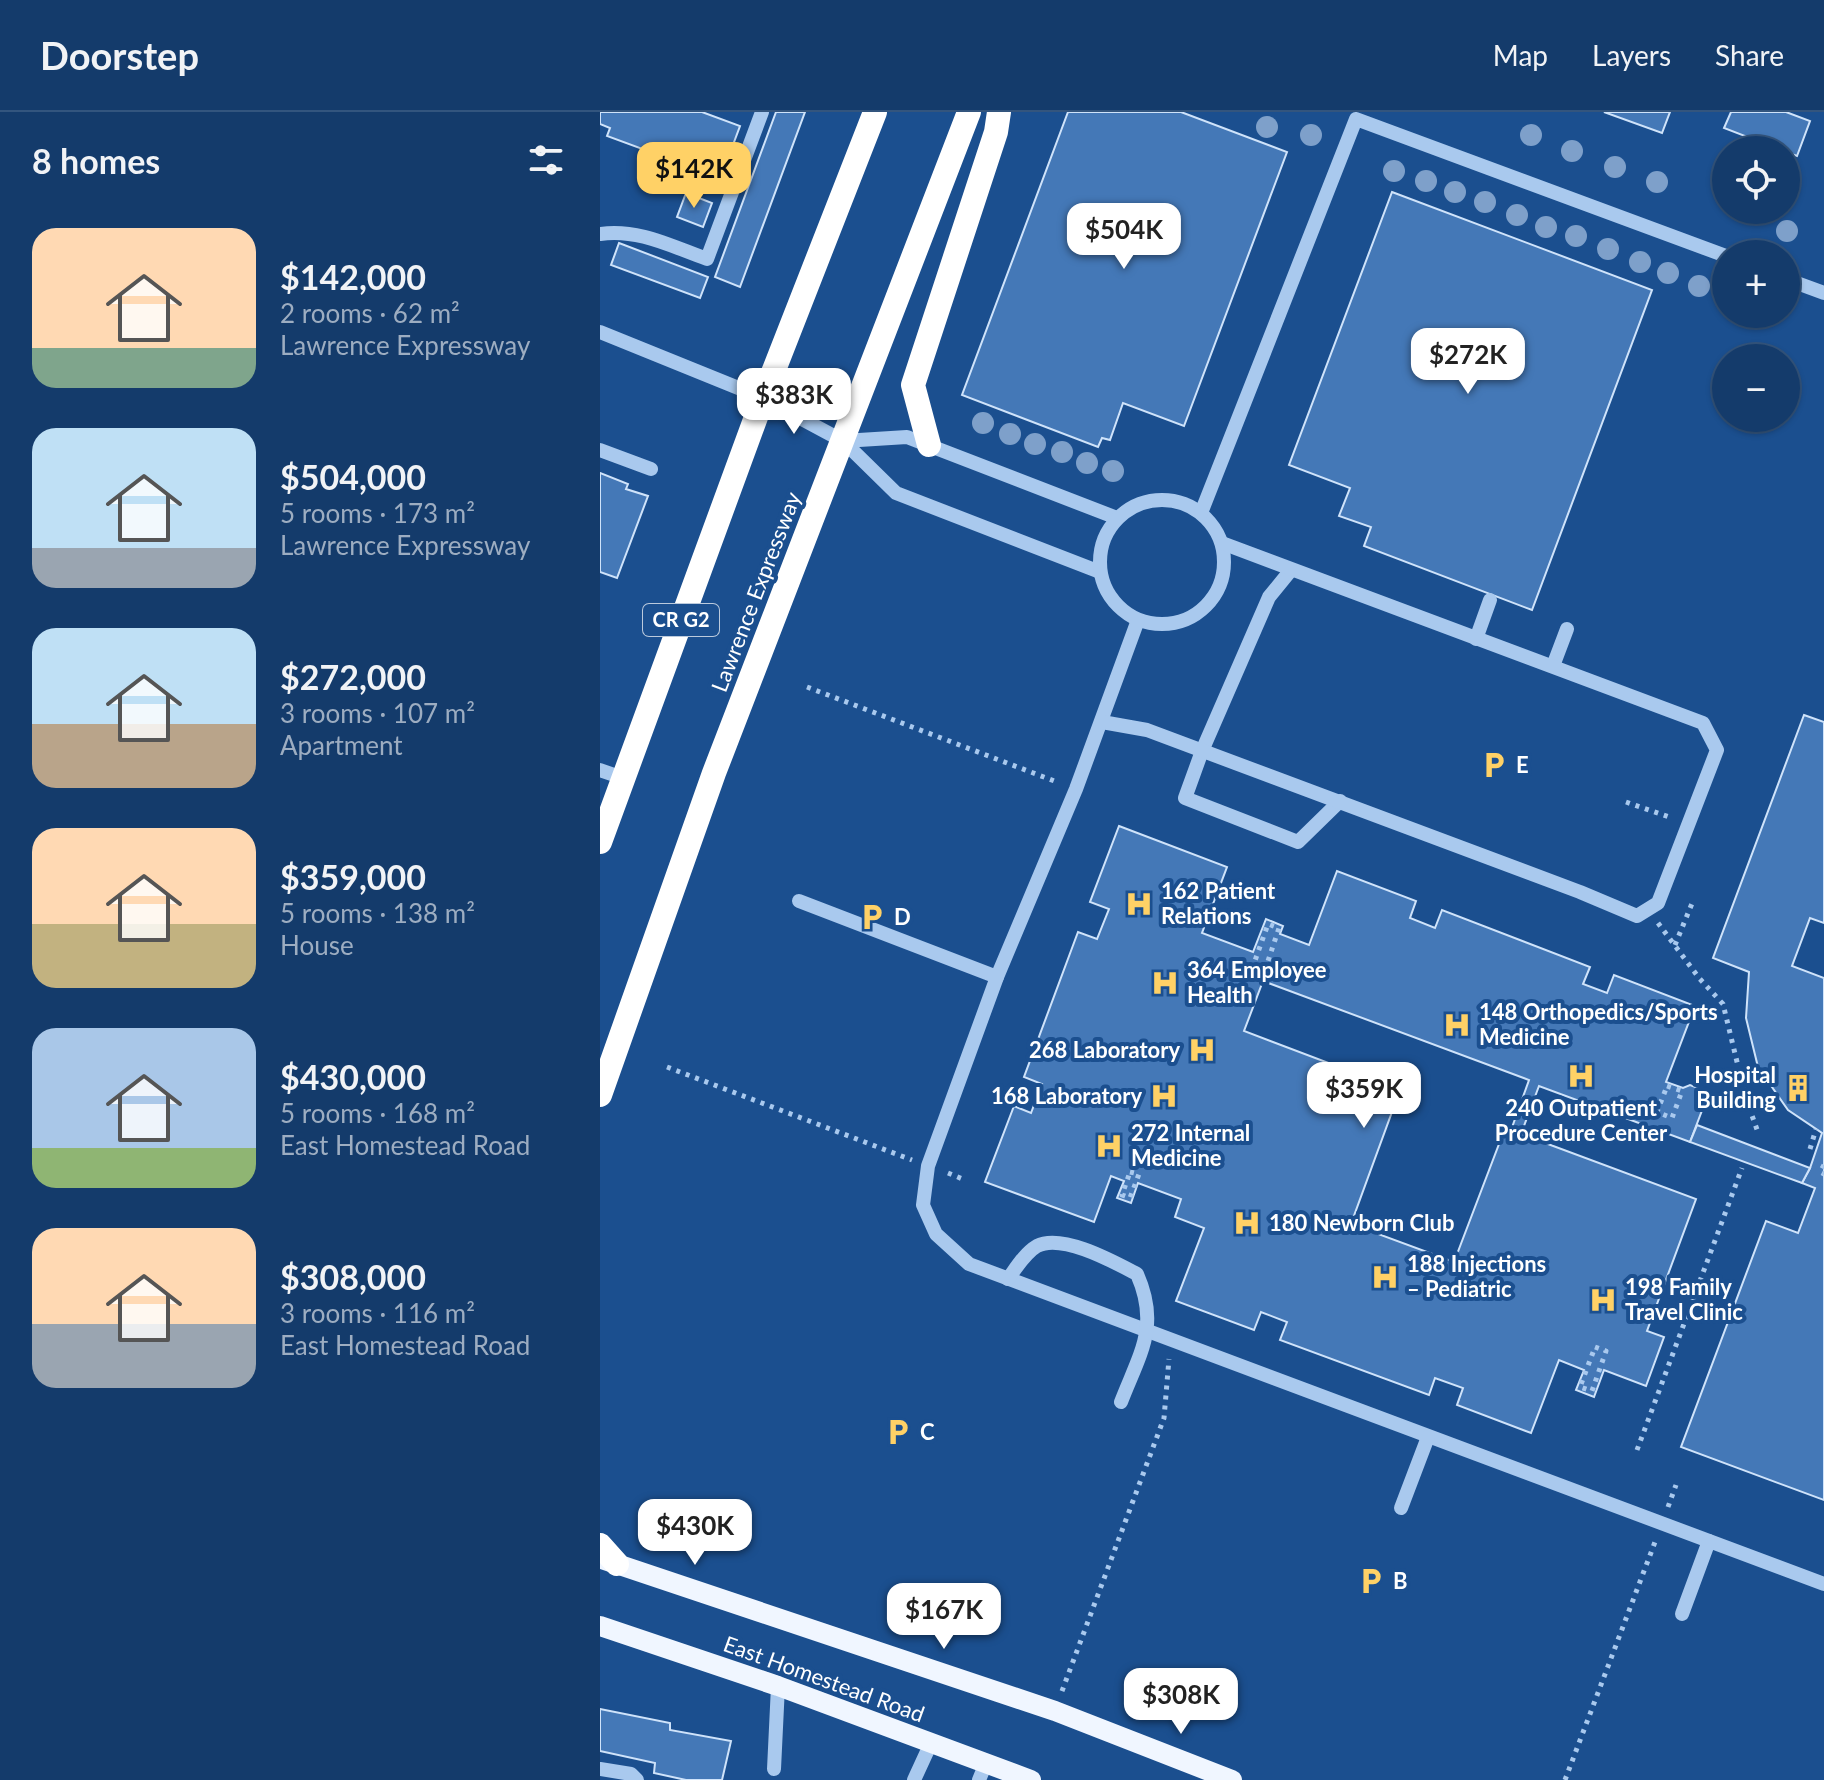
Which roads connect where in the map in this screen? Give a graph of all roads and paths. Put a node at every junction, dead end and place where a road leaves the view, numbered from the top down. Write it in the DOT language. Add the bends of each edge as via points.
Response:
graph roads {
  1 [pos="762,112"];
  2 [pos="875,112"];
  3 [pos="969,112"];
  4 [pos="999,112"];
  5 [pos="600,234"];
  6 [pos="1712,251"];
  7 [pos="1800,284"];
  8 [pos="1824,293"];
  9 [pos="600,332"];
  10 [pos="763,398"];
  11 [pos="843,441"];
  12 [pos="929,445"];
  13 [pos="600,450"];
  14 [pos="651,469"];
  15 [pos="1201,513"];
  16 [pos="1117,518"];
  17 [pos="1222,543"];
  18 [pos="1291,570"];
  19 [pos="1100,572"];
  20 [pos="1490,600"];
  21 [pos="1138,620"];
  22 [pos="1567,629"];
  23 [pos="1476,639"];
  24 [pos="1553,666"];
  25 [pos="807,687"];
  26 [pos="1102,722"];
  27 [pos="1202,751"];
  28 [pos="612,774"];
  29 [pos="1076,789"];
  30 [pos="1340,801"];
  31 [pos="600,842"];
  32 [pos="799,901"];
  33 [pos="1693,901"];
  34 [pos="1648,910"];
  35 [pos="1675,945"];
  36 [pos="1252,969"];
  37 [pos="1264,973"];
  38 [pos="997,977"];
  39 [pos="667,1067"];
  40 [pos="600,1095"];
  41 [pos="1672,1118"];
  42 [pos="1816,1129"];
  43 [pos="1759,1135"];
  44 [pos="1810,1149"];
  45 [pos="1824,1165"];
  46 [pos="928,1166"];
  47 [pos="1742,1168"];
  48 [pos="1130,1172"];
  49 [pos="1824,1174"];
  50 [pos="965,1180"];
  51 [pos="1008,1279"];
  52 [pos="1148,1331"];
  53 [pos="1171,1338"];
  54 [pos="1595,1347"];
  55 [pos="1121,1402"];
  56 [pos="1428,1437"];
  57 [pos="1637,1450"];
  58 [pos="1676,1485"];
  59 [pos="1401,1508"];
  60 [pos="1662,1524"];
  61 [pos="1709,1541"];
  62 [pos="600,1545"];
  63 [pos="609,1561"];
  64 [pos="1824,1584"];
  65 [pos="1682,1614"];
  66 [pos="600,1626"];
  67 [pos="778,1686"];
  68 [pos="1055,1711"];
  69 [pos="931,1743"];
  70 [pos="600,1769"];
  71 [pos="774,1769"];
  72 [pos="982,1772"];
  73 [pos="637,1780"];
  74 [pos="914,1780"];
  75 [pos="1031,1780"];
  76 [pos="1232,1780"];
  77 [pos="1565,1780"];
  1 -- 5 [label="street" via="707,259 629,233"];
  2 -- 10 [label="highway, CR G2"];
  3 -- 11 [label="highway, Lawrence Expressway"];
  4 -- 12 [label="highway" via="913,385"];
  6 -- 15 [label="street" via="1356,119"];
  7 -- 8 [label="street"];
  9 -- 10 [label="street"];
  10 -- 11 [label="street"];
  10 -- 28 [label="highway, CR G2"];
  11 -- 12 [label="street" via="907,437"];
  11 -- 19 [label="street" via="896,493"];
  11 -- 40 [label="highway, Lawrence Expressway" via="714,773"];
  12 -- 16 [label="street"];
  13 -- 14 [label="street"];
  15 -- 16 [label="street" via="1171,500 1151,501"];
  15 -- 17 [label="street"];
  16 -- 19 [label="street" via="1100,552"];
  17 -- 18 [label="street"];
  17 -- 21 [label="street" via="1223,576 1207,605 1178,622"];
  18 -- 23 [label="street"];
  18 -- 27 [label="street" via="1269,597"];
  19 -- 21 [label="street" via="1115,604"];
  20 -- 23 [label="street"];
  21 -- 26 [label="street"];
  22 -- 24 [label="street"];
  23 -- 24 [label="street"];
  24 -- 34 [label="street" via="1703,723 1717,750 1658,903"];
  25 -- 29 [label="path"];
  26 -- 27 [label="street" via="1147,730"];
  26 -- 29 [label="street"];
  27 -- 30 [label="street"];
  27 -- 30 [label="street" via="1185,798 1298,842"];
  28 -- 31 [label="highway, CR G2"];
  29 -- 38 [label="street"];
  30 -- 34 [label="street" via="1637,916"];
  32 -- 38 [label="street"];
  33 -- 35 [label="path"];
  34 -- 35 [label="path"];
  35 -- 43 [label="path" via="1723,1004"];
  36 -- 37 [label="path" via="1268,924 1279,928"];
  38 -- 46 [label="street"];
  39 -- 46 [label="path"];
  41 -- 41 [label="path" via="1682,1091 1667,1086 1657,1112"];
  42 -- 44 [label="path"];
  45 -- 49 [label="path"];
  46 -- 50 [label="path"];
  46 -- 51 [label="street" via="923,1205 936,1234 969,1264"];
  47 -- 57 [label="path"];
  48 -- 48 [label="path" via="1139,1174 1130,1198 1122,1195"];
  51 -- 52 [label="street"];
  51 -- 52 [label="street" via="1036,1247 1067,1244 1137,1274 1145,1294"];
  52 -- 53 [label="street"];
  52 -- 55 [label="street"];
  53 -- 56 [label="street"];
  53 -- 68 [label="path" via="1164,1418"];
  54 -- 54 [label="path" via="1580,1387 1592,1391 1606,1351"];
  56 -- 59 [label="street"];
  56 -- 60 [label="street"];
  58 -- 60 [label="path"];
  60 -- 61 [label="street"];
  60 -- 77 [label="path"];
  61 -- 64 [label="street"];
  61 -- 65 [label="street"];
  62 -- 63 [label="highway"];
  63 -- 68 [label="main road, East Homestead Road"];
  66 -- 67 [label="main road, East Homestead Road"];
  67 -- 69 [label="main road, East Homestead Road"];
  67 -- 71 [label="street"];
  68 -- 76 [label="main road, East Homestead Road"];
  69 -- 72 [label="main road, East Homestead Road"];
  69 -- 74 [label="street"];
  70 -- 73 [label="street" via="631,1774"];
  72 -- 75 [label="main road, East Homestead Road"];
}
